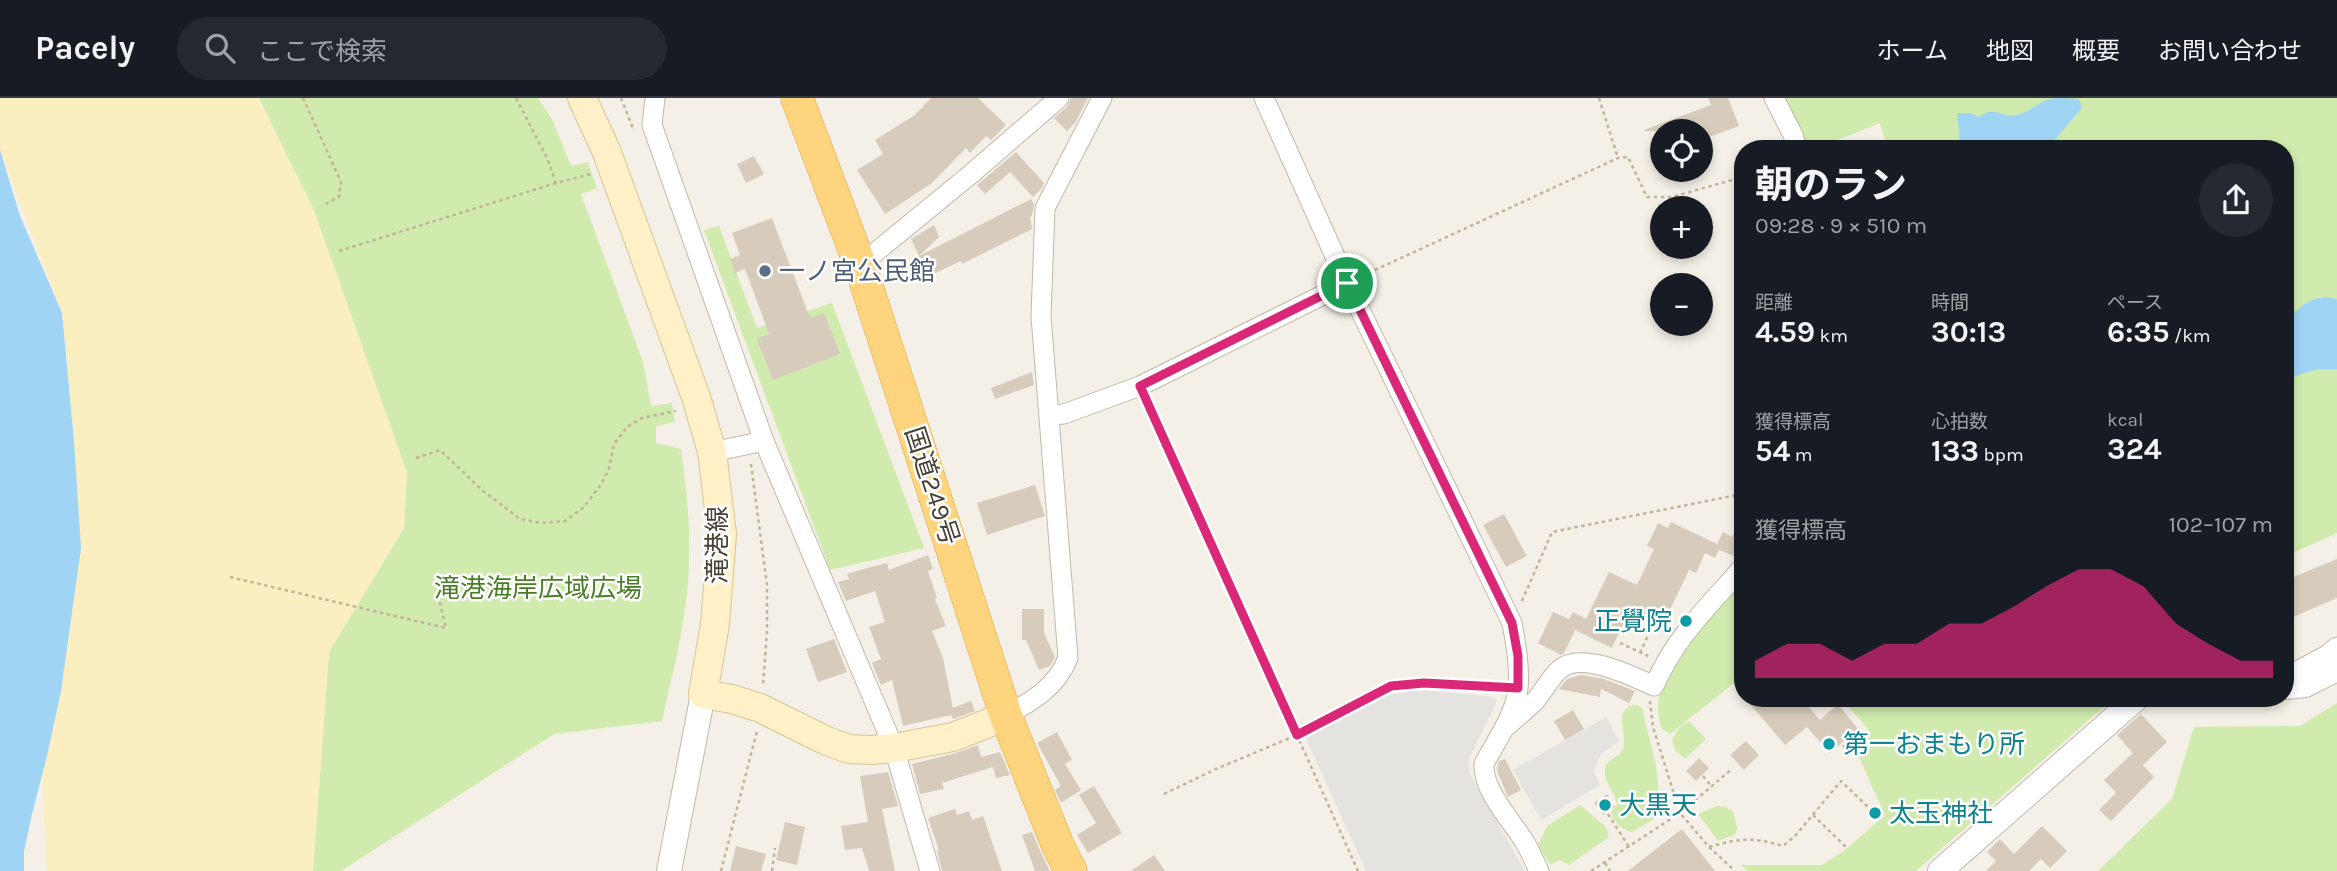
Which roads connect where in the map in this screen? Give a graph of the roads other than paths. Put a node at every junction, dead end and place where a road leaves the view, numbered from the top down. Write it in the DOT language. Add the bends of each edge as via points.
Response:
graph roads {
  1 [pos="582,98"];
  2 [pos="655,98"];
  3 [pos="797,98"];
  4 [pos="1059,98"];
  5 [pos="1102,98"];
  6 [pos="1264,98"];
  7 [pos="1774,98"];
  8 [pos="1794,140"];
  9 [pos="860,265"];
  10 [pos="1347,283"];
  11 [pos="1050,415"];
  12 [pos="764,440"];
  13 [pos="712,452"];
  14 [pos="1734,577"];
  15 [pos="2337,647"];
  16 [pos="2337,669"];
  17 [pos="2294,673"];
  18 [pos="2294,686"];
  19 [pos="702,694"];
  20 [pos="2127,707"];
  21 [pos="1006,716"];
  22 [pos="1502,731"];
  23 [pos="894,748"];
  24 [pos="668,871"];
  25 [pos="930,871"];
  26 [pos="1071,871"];
  27 [pos="1539,871"];
  28 [pos="1940,871"];
  1 -- 13 [label="main road, 滝港線" via="696,397"];
  2 -- 12 [label="street" via="652,125"];
  3 -- 9 [label="highway, 国道249号"];
  4 -- 9 [label="street"];
  5 -- 11 [label="street" via="1045,208 1041,316"];
  6 -- 10 [label="street"];
  7 -- 8 [label="street"];
  9 -- 21 [label="highway, 国道249号"];
  10 -- 11 [label="street" via="1140,386"];
  10 -- 22 [label="street" via="1512,623 1518,688"];
  11 -- 21 [label="street" via="1068,659 1043,695"];
  12 -- 13 [label="street"];
  12 -- 23 [label="street"];
  13 -- 19 [label="main road, 滝港線" via="722,534 715,624"];
  14 -- 22 [label="street" via="1686,629 1654,686 1585,661 1576,662 1561,668 1535,701"];
  15 -- 17 [label="street"];
  16 -- 18 [label="street"];
  19 -- 23 [label="main road" via="760,708 849,749"];
  19 -- 24 [label="street"];
  20 -- 28 [label="street"];
  21 -- 23 [label="main road" via="954,737"];
  21 -- 26 [label="highway, 国道249号"];
  22 -- 27 [label="street" via="1483,772"];
  23 -- 25 [label="street"];
}
